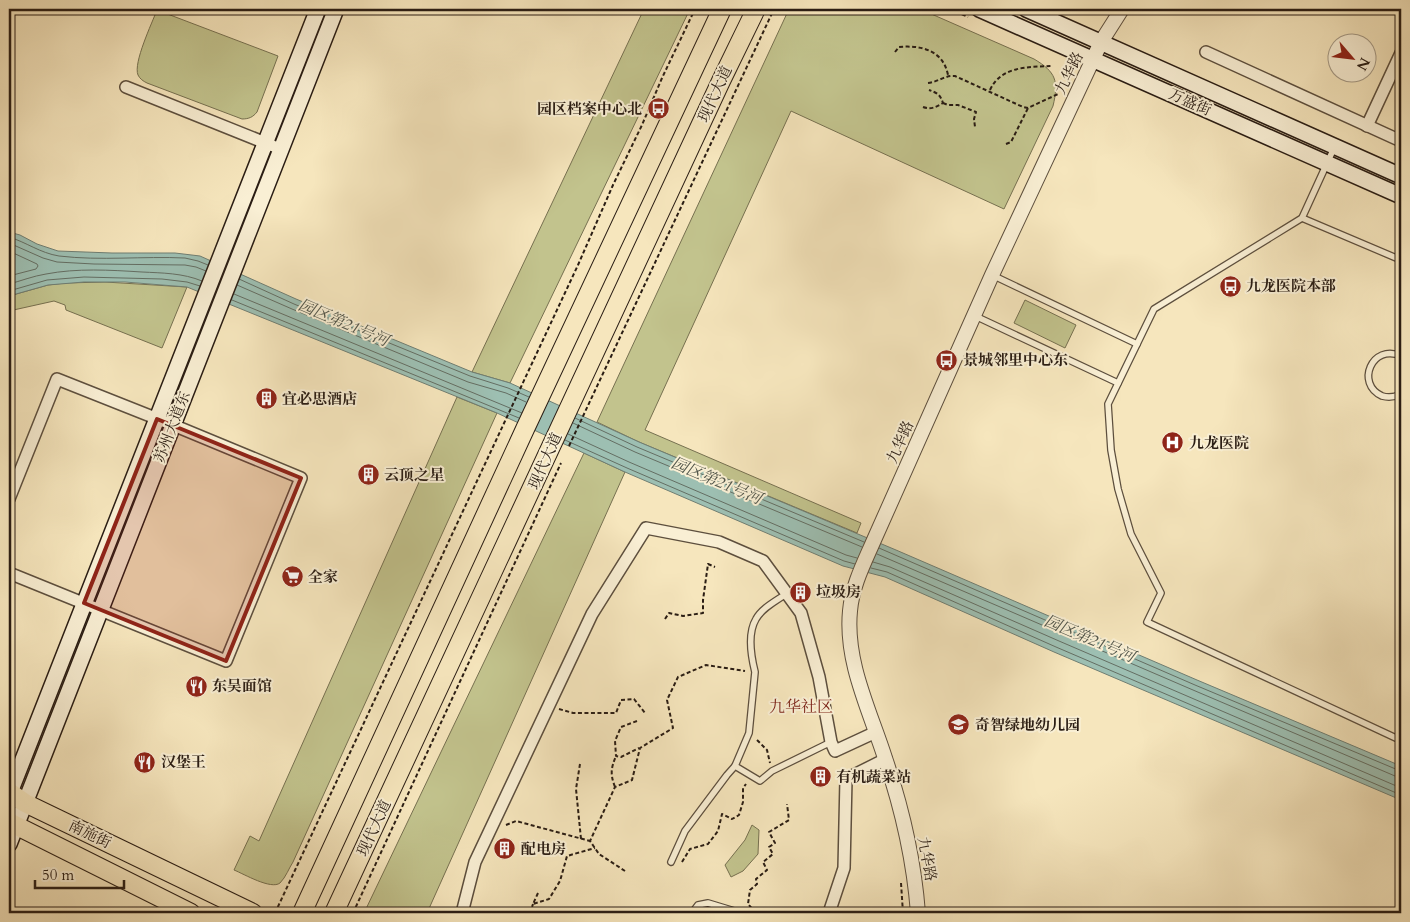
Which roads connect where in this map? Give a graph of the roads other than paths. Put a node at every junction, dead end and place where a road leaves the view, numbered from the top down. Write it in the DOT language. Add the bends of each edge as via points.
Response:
graph roads {
  1 [pos="318,9"];
  2 [pos="336,9"];
  3 [pos="722,9"];
  4 [pos="756,9"];
  5 [pos="979,9"];
  6 [pos="1026,9"];
  7 [pos="1122,9"];
  8 [pos="1101,42"];
  9 [pos="1206,52"];
  10 [pos="1401,53"];
  11 [pos="1094,59"];
  12 [pos="126,87"];
  13 [pos="1367,126"];
  14 [pos="1401,141"];
  15 [pos="265,143"];
  16 [pos="1335,146"];
  17 [pos="281,149"];
  18 [pos="1328,163"];
  19 [pos="1401,176"];
  20 [pos="1401,196"];
  21 [pos="1302,218"];
  22 [pos="1401,260"];
  23 [pos="992,275"];
  24 [pos="973,315"];
  25 [pos="1137,344"];
  26 [pos="1401,356"];
  27 [pos="1118,383"];
  28 [pos="1401,394"];
  29 [pos="157,419"];
  30 [pos="173,425"];
  31 [pos="9,499"];
  32 [pos="9,573"];
  33 [pos="786,594"];
  34 [pos="84,603"];
  35 [pos="100,609"];
  36 [pos="876,732"];
  37 [pos="1401,733"];
  38 [pos="831,742"];
  39 [pos="886,759"];
  40 [pos="736,766"];
  41 [pos="9,793"];
  42 [pos="25,803"];
  43 [pos="12,824"];
  44 [pos="9,844"];
  45 [pos="671,862"];
  46 [pos="191,913"];
  47 [pos="252,913"];
  48 [pos="302,913"];
  49 [pos="334,913"];
  50 [pos="462,913"];
  51 [pos="692,913"];
  52 [pos="740,913"];
  53 [pos="829,913"];
  54 [pos="918,913"];
  1 -- 15 [label="main road, 苏州大道东"];
  2 -- 17 [label="main road, 苏州大道东"];
  3 -- 48 [label="main road, 现代大道"];
  4 -- 49 [label="main road, 现代大道" via="577,410"];
  5 -- 11 [label="main road, 万盛街"];
  6 -- 8 [label="main road, 万盛街"];
  7 -- 8 [label="street, 九华路"];
  8 -- 11 [label="street, 九华路"];
  8 -- 16 [label="main road, 万盛街"];
  9 -- 13 [label="street"];
  10 -- 13 [label="street"];
  11 -- 18 [label="main road, 万盛街"];
  11 -- 23 [label="street, 九华路"];
  12 -- 15 [label="street"];
  13 -- 14 [label="street"];
  15 -- 17 [label="street"];
  15 -- 29 [label="main road, 苏州大道东"];
  16 -- 18 [label="lane"];
  16 -- 19 [label="main road, 万盛街"];
  17 -- 30 [label="main road, 苏州大道东"];
  18 -- 20 [label="main road, 万盛街"];
  18 -- 21 [label="lane"];
  21 -- 22 [label="lane"];
  21 -- 25 [label="lane" via="1154,309"];
  23 -- 24 [label="street, 九华路"];
  23 -- 25 [label="lane"];
  24 -- 27 [label="lane"];
  24 -- 36 [label="street, 九华路" via="854,591 850,612 851,650"];
  25 -- 27 [label="lane"];
  26 -- 28 [label="lane" via="1384,354 1368,372 1370,385 1379,394 1391,398"];
  27 -- 37 [label="lane" via="1108,404 1118,489 1131,534 1161,593 1147,622 1398,739"];
  29 -- 30 [label="street"];
  29 -- 31 [label="street" via="57,379"];
  29 -- 34 [label="main road, 苏州大道东"];
  30 -- 35 [label="main road, 苏州大道东"];
  30 -- 35 [label="street" via="301,478 226,661"];
  32 -- 34 [label="street"];
  33 -- 38 [label="street" via="801,613 819,677"];
  33 -- 40 [label="lane" via="766,607 756,618 750,633 755,672 749,733"];
  33 -- 50 [label="street" via="763,561 718,542 646,528 592,614 474,862"];
  34 -- 35 [label="street"];
  34 -- 41 [label="main road, 苏州大道东"];
  35 -- 42 [label="main road, 苏州大道东"];
  36 -- 38 [label="street" via="836,751"];
  36 -- 39 [label="street, 九华路"];
  38 -- 40 [label="lane" via="760,781"];
  39 -- 53 [label="street" via="846,779 844,868"];
  39 -- 54 [label="street, 九华路" via="900,807 916,886"];
  40 -- 45 [label="lane" via="685,831"];
  41 -- 42 [label="main road, 南施街"];
  42 -- 43 [label="main road, 苏州大道东"];
  42 -- 47 [label="main road, 南施街"];
  43 -- 44 [label="main road, 苏州大道东"];
  43 -- 46 [label="main road, 南施街"];
  51 -- 52 [label="lane" via="698,905 708,902"];
}
